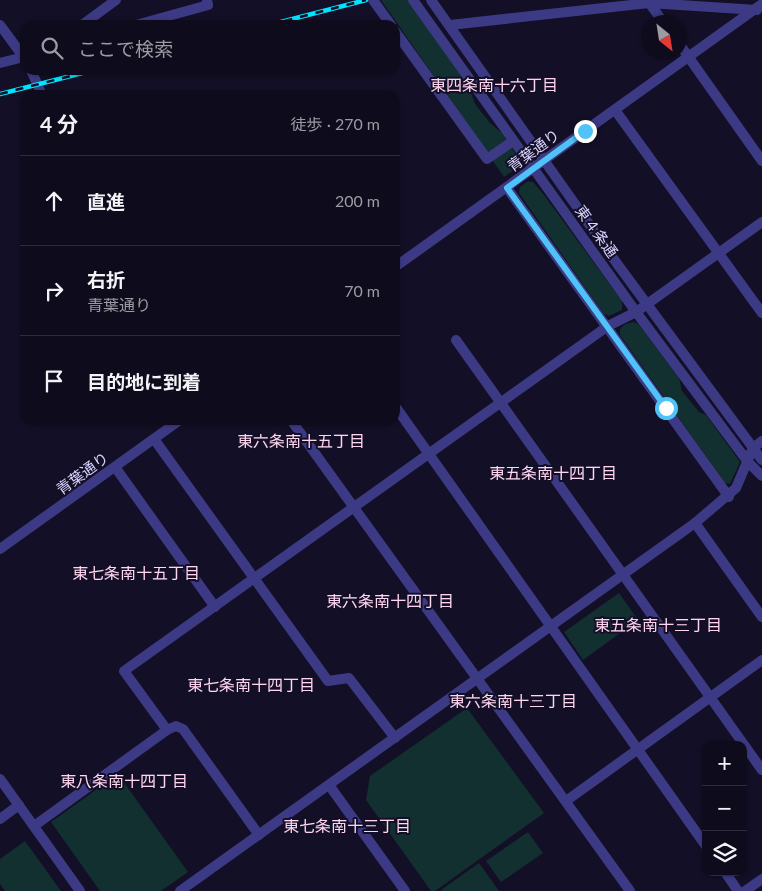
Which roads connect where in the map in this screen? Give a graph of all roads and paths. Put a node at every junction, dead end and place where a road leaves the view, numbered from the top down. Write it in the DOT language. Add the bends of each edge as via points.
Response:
graph roads {
  1 [pos="116,0"];
  2 [pos="207,0"];
  3 [pos="373,0"];
  4 [pos="413,0"];
  5 [pos="431,0"];
  6 [pos="648,2"];
  7 [pos="760,9"];
  8 [pos="658,15"];
  9 [pos="94,16"];
  10 [pos="89,20"];
  11 [pos="97,20"];
  12 [pos="154,20"];
  13 [pos="387,20"];
  14 [pos="450,24"];
  15 [pos="0,25"];
  16 [pos="400,38"];
  17 [pos="20,52"];
  18 [pos="688,56"];
  19 [pos="20,59"];
  20 [pos="0,63"];
  21 [pos="33,75"];
  22 [pos="40,90"];
  23 [pos="615,110"];
  24 [pos="513,141"];
  25 [pos="544,161"];
  26 [pos="762,161"];
  27 [pos="533,169"];
  28 [pos="507,188"];
  29 [pos="762,222"];
  30 [pos="719,253"];
  31 [pos="400,263"];
  32 [pos="647,304"];
  33 [pos="636,312"];
  34 [pos="762,313"];
  35 [pos="608,326"];
  36 [pos="456,340"];
  37 [pos="500,402"];
  38 [pos="400,413"];
  39 [pos="173,425"];
  40 [pos="295,425"];
  41 [pos="154,439"];
  42 [pos="758,445"];
  43 [pos="429,454"];
  44 [pos="762,460"];
  45 [pos="748,462"];
  46 [pos="115,467"];
  47 [pos="762,476"];
  48 [pos="729,497"];
  49 [pos="353,508"];
  50 [pos="695,523"];
  51 [pos="0,549"];
  52 [pos="623,575"];
  53 [pos="254,579"];
  54 [pos="215,607"];
  55 [pos="762,617"];
  56 [pos="552,625"];
  57 [pos="762,660"];
  58 [pos="476,680"];
  59 [pos="710,697"];
  60 [pos="167,730"];
  61 [pos="394,738"];
  62 [pos="637,750"];
  63 [pos="762,770"];
  64 [pos="0,779"];
  65 [pos="329,785"];
  66 [pos="566,801"];
  67 [pos="19,806"];
  68 [pos="0,819"];
  69 [pos="34,826"];
  70 [pos="259,834"];
  71 [pos="702,840"];
  72 [pos="728,876"];
  73 [pos="762,879"];
  74 [pos="80,891"];
  75 [pos="180,891"];
  76 [pos="405,891"];
  77 [pos="630,891"];
  78 [pos="738,891"];
  79 [pos="745,891"];
  1 -- 9 [label="street"];
  2 -- 12 [label="street" via="208,5"];
  3 -- 13 [label="street"];
  4 -- 24 [label="street, 東４条通"];
  5 -- 14 [label="street, 東４条通"];
  6 -- 7 [label="street"];
  6 -- 8 [label="street"];
  6 -- 14 [label="street"];
  7 -- 18 [label="street, 青葉通り"];
  9 -- 10 [label="street"];
  9 -- 11 [label="street"];
  14 -- 25 [label="street, 東４条通"];
  15 -- 17 [label="street"];
  16 -- 24 [label="street" via="487,159"];
  18 -- 23 [label="street, 青葉通り"];
  18 -- 26 [label="street"];
  19 -- 20 [label="street"];
  21 -- 22 [label="street"];
  23 -- 25 [label="street, 青葉通り"];
  23 -- 30 [label="street"];
  24 -- 27 [label="street, 東４条通"];
  25 -- 27 [label="street, 青葉通り"];
  25 -- 32 [label="street, 東４条通"];
  27 -- 28 [label="street, 青葉通り"];
  27 -- 33 [label="street, 東４条通"];
  28 -- 31 [label="street, 青葉通り"];
  28 -- 35 [label="street"];
  29 -- 30 [label="street"];
  30 -- 32 [label="street"];
  30 -- 34 [label="street"];
  32 -- 33 [label="street"];
  32 -- 42 [label="street, 東４条通"];
  33 -- 35 [label="street"];
  33 -- 45 [label="street, 東４条通"];
  35 -- 37 [label="street"];
  35 -- 48 [label="street"];
  36 -- 37 [label="street"];
  37 -- 43 [label="street"];
  37 -- 52 [label="street"];
  38 -- 43 [label="street"];
  39 -- 41 [label="street, 青葉通り"];
  40 -- 49 [label="street"];
  41 -- 46 [label="street, 青葉通り"];
  41 -- 53 [label="street"];
  42 -- 44 [label="street, 東４条通"];
  42 -- 45 [label="street"];
  43 -- 49 [label="street"];
  43 -- 56 [label="street"];
  45 -- 47 [label="street, 東４条通"];
  45 -- 48 [label="street"];
  46 -- 51 [label="street, 青葉通り"];
  46 -- 54 [label="street"];
  48 -- 50 [label="street"];
  49 -- 53 [label="street"];
  49 -- 58 [label="street"];
  50 -- 52 [label="street"];
  50 -- 55 [label="street"];
  52 -- 56 [label="street"];
  52 -- 59 [label="street"];
  53 -- 54 [label="street"];
  53 -- 61 [label="street" via="328,681 349,678"];
  54 -- 60 [label="street" via="124,671"];
  56 -- 58 [label="street"];
  56 -- 62 [label="street"];
  57 -- 59 [label="street"];
  58 -- 61 [label="street"];
  58 -- 66 [label="street"];
  59 -- 62 [label="street"];
  59 -- 63 [label="street"];
  60 -- 69 [label="street"];
  60 -- 70 [label="street" via="176,726 183,728"];
  61 -- 65 [label="street"];
  62 -- 66 [label="street"];
  62 -- 71 [label="street"];
  64 -- 67 [label="street"];
  65 -- 70 [label="street"];
  65 -- 76 [label="street"];
  66 -- 77 [label="street"];
  67 -- 68 [label="street"];
  67 -- 69 [label="street"];
  69 -- 74 [label="street"];
  70 -- 75 [label="street"];
  72 -- 78 [label="street"];
  73 -- 79 [label="street"];
}
